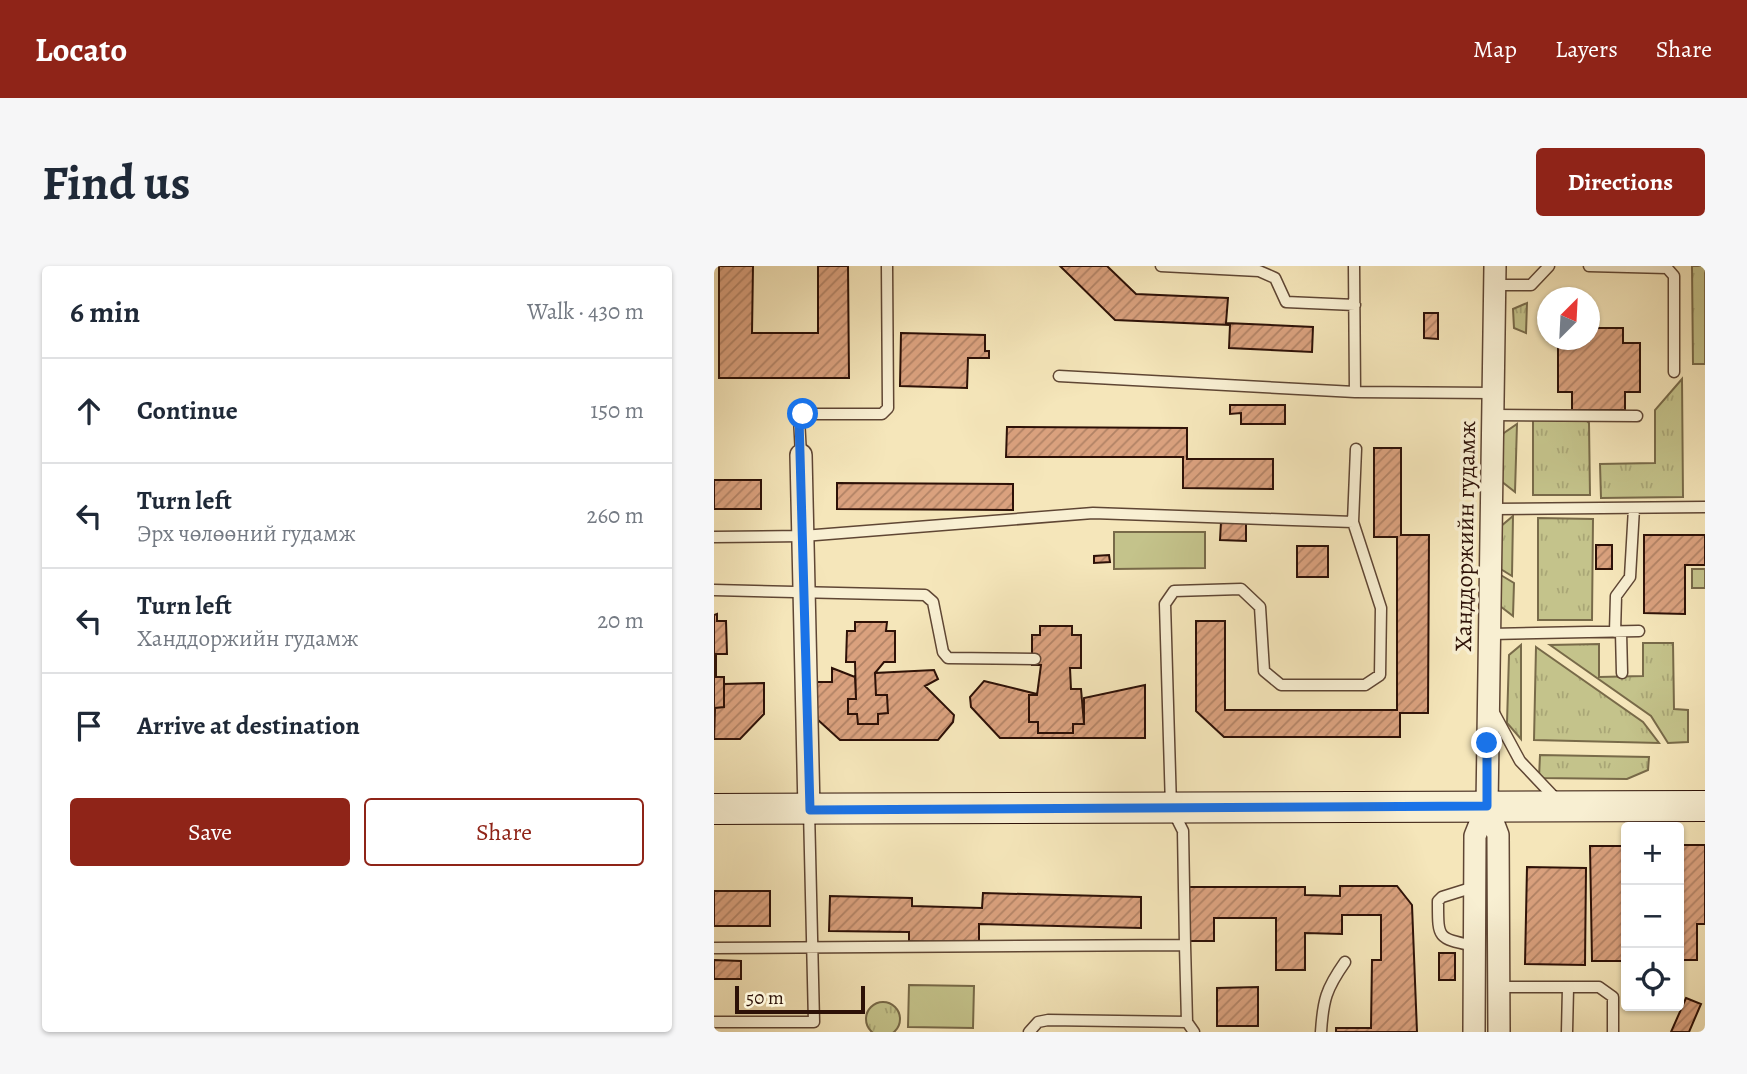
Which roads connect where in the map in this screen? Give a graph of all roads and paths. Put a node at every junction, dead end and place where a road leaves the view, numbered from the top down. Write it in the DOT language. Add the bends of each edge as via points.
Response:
graph roads {
  1 [pos="887,266"];
  2 [pos="1161,266"];
  3 [pos="1354,266"];
  4 [pos="1549,266"];
  5 [pos="1589,266"];
  6 [pos="1495,276"];
  7 [pos="1355,305"];
  8 [pos="1674,372"];
  9 [pos="1059,376"];
  10 [pos="1355,392"];
  11 [pos="1493,393"];
  12 [pos="1493,415"];
  13 [pos="1637,416"];
  14 [pos="1356,449"];
  15 [pos="801,455"];
  16 [pos="1705,507"];
  17 [pos="1634,508"];
  18 [pos="1493,509"];
  19 [pos="1353,522"];
  20 [pos="803,536"];
  21 [pos="714,537"];
  22 [pos="714,590"];
  23 [pos="804,593"];
  24 [pos="1639,631"];
  25 [pos="1618,632"];
  26 [pos="1491,634"];
  27 [pos="1035,659"];
  28 [pos="1622,673"];
  29 [pos="1487,700"];
  30 [pos="1487,806"];
  31 [pos="1563,806"];
  32 [pos="1705,806"];
  33 [pos="1171,807"];
  34 [pos="714,809"];
  35 [pos="810,810"];
  36 [pos="1474,887"];
  37 [pos="1185,945"];
  38 [pos="1474,946"];
  39 [pos="714,948"];
  40 [pos="813,948"];
  41 [pos="1345,962"];
  42 [pos="1499,987"];
  43 [pos="1567,988"];
  44 [pos="714,1022"];
  45 [pos="814,1022"];
  46 [pos="1190,1027"];
  47 [pos="820,1032"];
  48 [pos="1029,1032"];
  49 [pos="1321,1032"];
  50 [pos="1474,1032"];
  51 [pos="1499,1032"];
  52 [pos="1567,1032"];
  53 [pos="1613,1032"];
  1 -- 15 [label="lane" via="888,408 883,414 803,414 799,418"];
  2 -- 7 [label="lane" via="1259,271 1275,278 1286,302"];
  3 -- 7 [label="lane"];
  4 -- 6 [label="lane" via="1531,285"];
  5 -- 8 [label="lane" via="1667,268 1674,276"];
  6 -- 11 [label="street, Ханддоржийн гудамж"];
  7 -- 10 [label="lane"];
  9 -- 10 [label="lane"];
  10 -- 11 [label="lane"];
  11 -- 12 [label="street, Ханддоржийн гудамж"];
  12 -- 13 [label="lane"];
  12 -- 18 [label="street, Ханддоржийн гудамж"];
  14 -- 19 [label="lane"];
  15 -- 20 [label="street"];
  16 -- 17 [label="lane"];
  17 -- 18 [label="lane"];
  17 -- 25 [label="lane" via="1630,578 1616,596"];
  18 -- 26 [label="street, Ханддоржийн гудамж"];
  19 -- 20 [label="lane" via="1093,513"];
  19 -- 33 [label="lane" via="1381,608 1380,675 1365,685 1281,685 1265,671 1260,607 1241,589 1174,591 1165,604"];
  20 -- 21 [label="lane"];
  20 -- 23 [label="street"];
  22 -- 23 [label="lane"];
  23 -- 27 [label="lane" via="925,594 933,602 943,652 948,657"];
  23 -- 35 [label="street"];
  24 -- 25 [label="lane"];
  25 -- 26 [label="lane"];
  25 -- 28 [label="lane"];
  26 -- 29 [label="street, Ханддоржийн гудамж"];
  29 -- 30 [label="street, Ханддоржийн гудамж"];
  29 -- 31 [label="lane" via="1520,761"];
  30 -- 31 [label="main road"];
  30 -- 33 [label="main road"];
  30 -- 36 [label="street" via="1475,836"];
  30 -- 42 [label="street" via="1498,835"];
  31 -- 32 [label="main road"];
  33 -- 35 [label="main road"];
  33 -- 37 [label="lane" via="1183,831"];
  34 -- 35 [label="main road"];
  35 -- 40 [label="lane"];
  36 -- 38 [label="street"];
  36 -- 38 [label="lane" via="1438,901 1438,933 1443,939"];
  37 -- 40 [label="lane"];
  37 -- 46 [label="lane"];
  38 -- 50 [label="street"];
  39 -- 40 [label="lane"];
  40 -- 45 [label="lane"];
  41 -- 49 [label="lane" via="1322,1001"];
  42 -- 43 [label="lane"];
  42 -- 51 [label="street"];
  43 -- 52 [label="lane"];
  43 -- 53 [label="lane" via="1608,991 1613,997"];
  44 -- 45 [label="lane"];
  45 -- 47 [label="lane"];
  46 -- 48 [label="lane" via="1048,1020 1038,1022"];
}
